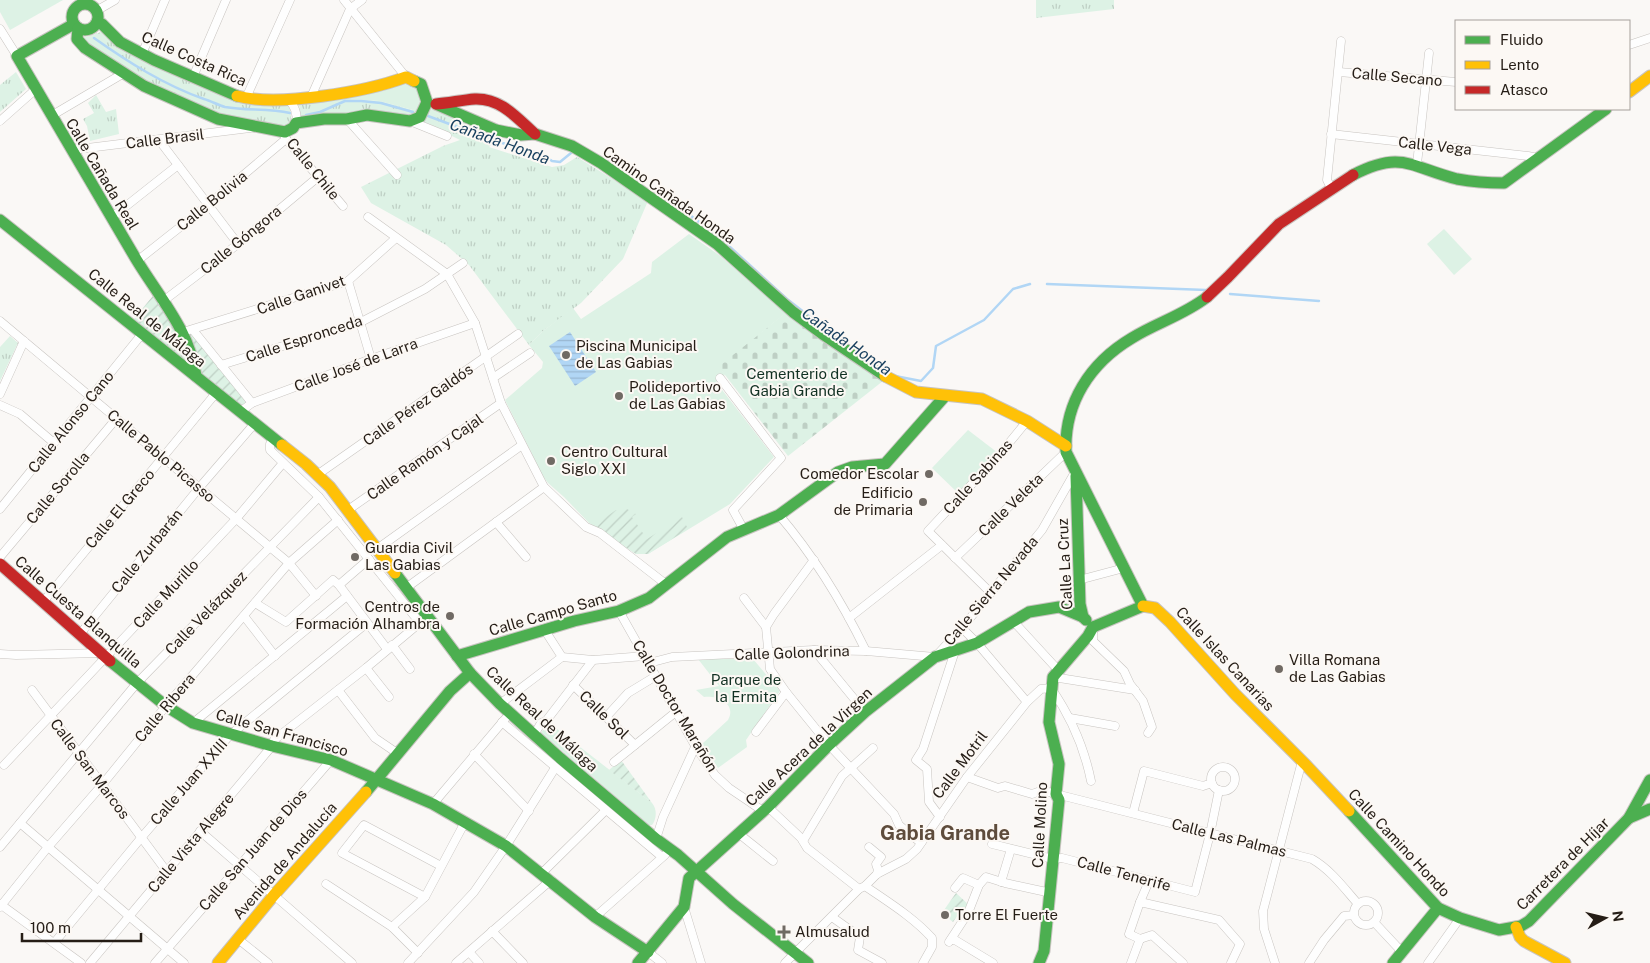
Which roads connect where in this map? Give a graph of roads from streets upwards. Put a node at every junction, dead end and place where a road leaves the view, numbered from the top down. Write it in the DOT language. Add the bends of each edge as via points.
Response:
graph roads {
  1 [pos="115,0"];
  2 [pos="165,0"];
  3 [pos="226,0"];
  4 [pos="290,0"];
  5 [pos="344,0"];
  6 [pos="362,0"];
  7 [pos="350,9"];
  8 [pos="97,16"];
  9 [pos="76,26"];
  10 [pos="0,28"];
  11 [pos="1650,38"];
  12 [pos="1341,41"];
  13 [pos="1630,45"];
  14 [pos="142,54"];
  15 [pos="1429,54"];
  16 [pos="17,56"];
  17 [pos="124,72"];
  18 [pos="1339,72"];
  19 [pos="193,76"];
  20 [pos="1650,76"];
  21 [pos="406,77"];
  22 [pos="1426,80"];
  23 [pos="1455,82"];
  24 [pos="36,89"];
  25 [pos="1630,91"];
  26 [pos="311,97"];
  27 [pos="246,98"];
  28 [pos="288,99"];
  29 [pos="433,103"];
  30 [pos="1605,110"];
  31 [pos="51,116"];
  32 [pos="347,119"];
  33 [pos="0,121"];
  34 [pos="410,121"];
  35 [pos="296,123"];
  36 [pos="258,127"];
  37 [pos="535,134"];
  38 [pos="1331,134"];
  39 [pos="285,136"];
  40 [pos="446,136"];
  41 [pos="159,140"];
  42 [pos="1419,144"];
  43 [pos="71,150"];
  44 [pos="1536,161"];
  45 [pos="1417,164"];
  46 [pos="178,165"];
  47 [pos="397,175"];
  48 [pos="318,177"];
  49 [pos="1331,188"];
  50 [pos="208,205"];
  51 [pos="344,206"];
  52 [pos="368,217"];
  53 [pos="111,218"];
  54 [pos="0,220"];
  55 [pos="396,238"];
  56 [pos="238,244"];
  57 [pos="137,261"];
  58 [pos="462,263"];
  59 [pos="447,274"];
  60 [pos="348,280"];
  61 [pos="162,302"];
  62 [pos="0,322"];
  63 [pos="361,322"];
  64 [pos="474,324"];
  65 [pos="188,331"];
  66 [pos="142,334"];
  67 [pos="518,334"];
  68 [pos="24,342"];
  69 [pos="530,353"];
  70 [pos="486,358"];
  71 [pos="371,359"];
  72 [pos="221,365"];
  73 [pos="196,376"];
  74 [pos="493,378"];
  75 [pos="720,378"];
  76 [pos="216,393"];
  77 [pos="0,394"];
  78 [pos="946,396"];
  79 [pos="91,398"];
  80 [pos="252,403"];
  81 [pos="502,403"];
  82 [pos="0,405"];
  83 [pos="240,412"];
  84 [pos="116,419"];
  85 [pos="1028,421"];
  86 [pos="255,423"];
  87 [pos="274,439"];
  88 [pos="54,443"];
  89 [pos="522,445"];
  90 [pos="1066,449"];
  91 [pos="163,458"];
  92 [pos="283,463"];
  93 [pos="1076,471"];
  94 [pos="317,474"];
  95 [pos="544,487"];
  96 [pos="199,488"];
  97 [pos="319,498"];
  98 [pos="0,510"];
  99 [pos="348,510"];
  100 [pos="779,515"];
  101 [pos="236,519"];
  102 [pos="338,520"];
  103 [pos="496,522"];
  104 [pos="744,530"];
  105 [pos="942,545"];
  106 [pos="270,548"];
  107 [pos="377,549"];
  108 [pos="0,557"];
  109 [pos="526,557"];
  110 [pos="955,558"];
  111 [pos="369,559"];
  112 [pos="814,560"];
  113 [pos="289,563"];
  114 [pos="0,564"];
  115 [pos="1124,568"];
  116 [pos="1079,580"];
  117 [pos="339,585"];
  118 [pos="667,585"];
  119 [pos="406,588"];
  120 [pos="991,593"];
  121 [pos="316,596"];
  122 [pos="347,596"];
  123 [pos="744,598"];
  124 [pos="43,602"];
  125 [pos="255,603"];
  126 [pos="1143,606"];
  127 [pos="619,611"];
  128 [pos="244,616"];
  129 [pos="1083,617"];
  130 [pos="849,618"];
  131 [pos="424,620"];
  132 [pos="1014,622"];
  133 [pos="367,623"];
  134 [pos="766,627"];
  135 [pos="1093,627"];
  136 [pos="962,628"];
  137 [pos="544,629"];
  138 [pos="80,634"];
  139 [pos="977,643"];
  140 [pos="390,647"];
  141 [pos="814,650"];
  142 [pos="866,651"];
  143 [pos="768,652"];
  144 [pos="955,652"];
  145 [pos="0,654"];
  146 [pos="103,655"];
  147 [pos="275,656"];
  148 [pos="457,656"];
  149 [pos="562,657"];
  150 [pos="935,657"];
  151 [pos="593,660"];
  152 [pos="647,660"];
  153 [pos="366,668"];
  154 [pos="410,669"];
  155 [pos="470,673"];
  156 [pos="656,676"];
  157 [pos="1055,679"];
  158 [pos="137,683"];
  159 [pos="573,685"];
  160 [pos="32,690"];
  161 [pos="338,690"];
  162 [pos="1135,690"];
  163 [pos="786,692"];
  164 [pos="389,698"];
  165 [pos="1027,702"];
  166 [pos="500,704"];
  167 [pos="166,706"];
  168 [pos="676,712"];
  169 [pos="865,712"];
  170 [pos="510,714"];
  171 [pos="50,716"];
  172 [pos="607,716"];
  173 [pos="1070,718"];
  174 [pos="502,722"];
  175 [pos="193,723"];
  176 [pos="1115,726"];
  177 [pos="756,732"];
  178 [pos="1148,733"];
  179 [pos="230,735"];
  180 [pos="534,735"];
  181 [pos="635,745"];
  182 [pos="696,745"];
  183 [pos="829,745"];
  184 [pos="272,746"];
  185 [pos="873,748"];
  186 [pos="78,753"];
  187 [pos="398,753"];
  188 [pos="474,754"];
  189 [pos="331,760"];
  190 [pos="1302,761"];
  191 [pos="614,762"];
  192 [pos="4,765"];
  193 [pos="850,767"];
  194 [pos="554,768"];
  195 [pos="967,777"];
  196 [pos="376,779"];
  197 [pos="1650,780"];
  198 [pos="1091,781"];
  199 [pos="1212,783"];
  200 [pos="102,786"];
  201 [pos="1219,790"];
  202 [pos="1056,794"];
  203 [pos="433,804"];
  204 [pos="765,809"];
  205 [pos="1650,809"];
  206 [pos="529,810"];
  207 [pos="606,810"];
  208 [pos="1133,813"];
  209 [pos="940,817"];
  210 [pos="1629,818"];
  211 [pos="465,822"];
  212 [pos="20,823"];
  213 [pos="200,831"];
  214 [pos="738,833"];
  215 [pos="1210,834"];
  216 [pos="141,838"];
  217 [pos="656,839"];
  218 [pos="803,841"];
  219 [pos="921,843"];
  220 [pos="992,844"];
  221 [pos="48,846"];
  222 [pos="506,846"];
  223 [pos="0,847"];
  224 [pos="870,847"];
  225 [pos="1011,849"];
  226 [pos="1278,850"];
  227 [pos="667,854"];
  228 [pos="1053,859"];
  229 [pos="773,861"];
  230 [pos="239,865"];
  231 [pos="441,866"];
  232 [pos="696,871"];
  233 [pos="167,872"];
  234 [pos="877,874"];
  235 [pos="546,877"];
  236 [pos="1149,881"];
  237 [pos="1001,882"];
  238 [pos="326,884"];
  239 [pos="978,885"];
  240 [pos="862,887"];
  241 [pos="955,888"];
  242 [pos="98,889"];
  243 [pos="1051,893"];
  244 [pos="274,895"];
  245 [pos="425,897"];
  246 [pos="1140,902"];
  247 [pos="1358,904"];
  248 [pos="0,905"];
  249 [pos="684,907"];
  250 [pos="1438,908"];
  251 [pos="1354,915"];
  252 [pos="130,916"];
  253 [pos="595,917"];
  254 [pos="832,917"];
  255 [pos="1460,918"];
  256 [pos="1374,922"];
  257 [pos="392,927"];
  258 [pos="1516,927"];
  259 [pos="492,931"];
  260 [pos="238,939"];
  261 [pos="1140,939"];
  262 [pos="54,943"];
  263 [pos="167,948"];
  264 [pos="469,952"];
  265 [pos="648,952"];
  266 [pos="1402,952"];
  267 [pos="418,953"];
  268 [pos="795,953"];
  269 [pos="80,963"];
  270 [pos="90,963"];
  271 [pos="155,963"];
  272 [pos="184,963"];
  273 [pos="218,963"];
  274 [pos="268,963"];
  275 [pos="352,963"];
  276 [pos="408,963"];
  277 [pos="456,963"];
  278 [pos="479,963"];
  279 [pos="523,963"];
  280 [pos="638,963"];
  281 [pos="662,963"];
  282 [pos="701,963"];
  283 [pos="785,963"];
  284 [pos="808,963"];
  285 [pos="882,963"];
  286 [pos="924,963"];
  287 [pos="993,963"];
  288 [pos="1039,963"];
  289 [pos="1131,963"];
  290 [pos="1183,963"];
  291 [pos="1231,963"];
  292 [pos="1275,963"];
  293 [pos="1309,963"];
  294 [pos="1393,963"];
  295 [pos="1428,963"];
  296 [pos="1565,963"];
  1 -- 8 [label="street"];
  2 -- 14 [label="street"];
  3 -- 19 [label="street"];
  4 -- 27 [label="street"];
  5 -- 7 [label="street"];
  6 -- 7 [label="street"];
  7 -- 21 [label="street"];
  7 -- 26 [label="street"];
  8 -- 9 [label="street" via="91,29 82,30"];
  8 -- 9 [label="street" via="88,5 82,5 72,16"];
  8 -- 14 [label="street, Calle Costa Rica" via="120,42"];
  9 -- 16 [label="street"];
  9 -- 17 [label="street" via="80,44"];
  10 -- 16 [label="street, Calle Cañada Real"];
  11 -- 13 [label="street"];
  12 -- 18 [label="street"];
  14 -- 19 [label="street, Calle Costa Rica"];
  15 -- 22 [label="street"];
  16 -- 24 [label="street, Calle Cañada Real"];
  17 -- 31 [label="street"];
  17 -- 36 [label="street" via="144,86 218,119"];
  18 -- 22 [label="street, Calle Secano"];
  18 -- 38 [label="street"];
  19 -- 27 [label="street, Calle Costa Rica"];
  20 -- 25 [label="street"];
  21 -- 26 [label="street, Calle Costa Rica" via="384,85"];
  21 -- 29 [label="street" via="422,84"];
  22 -- 23 [label="street, Calle Secano"];
  22 -- 42 [label="street"];
  24 -- 31 [label="street, Calle Cañada Real"];
  24 -- 33 [label="street"];
  26 -- 28 [label="street, Calle Costa Rica"];
  27 -- 28 [label="street, Calle Costa Rica" via="263,101"];
  28 -- 35 [label="street" via="296,111"];
  29 -- 34 [label="street" via="420,117"];
  29 -- 37 [label="street" via="496,130"];
  29 -- 37 [label="street" via="492,100"];
  30 -- 44 [label="street"];
  31 -- 43 [label="street, Calle Cañada Real"];
  32 -- 34 [label="street" via="367,115"];
  32 -- 35 [label="street"];
  32 -- 47 [label="street"];
  34 -- 40 [label="street"];
  35 -- 39 [label="street"];
  36 -- 39 [label="street"];
  36 -- 41 [label="street, Calle Brasil"];
  37 -- 78 [label="street, Camino Cañada Honda" via="572,146 601,163 717,244 793,312 890,380 916,392"];
  38 -- 42 [label="street, Calle Vega"];
  38 -- 49 [label="street" via="1327,180"];
  39 -- 48 [label="street, Calle Chile"];
  39 -- 50 [label="street, Calle Bolivia"];
  41 -- 43 [label="street, Calle Brasil"];
  41 -- 46 [label="street"];
  42 -- 44 [label="street, Calle Vega" via="1528,156"];
  42 -- 45 [label="street"];
  43 -- 53 [label="street, Calle Cañada Real"];
  44 -- 45 [label="street" via="1504,183 1455,178"];
  45 -- 49 [label="street" via="1384,162"];
  46 -- 50 [label="street"];
  46 -- 53 [label="street"];
  48 -- 51 [label="street, Calle Chile"];
  48 -- 56 [label="street, Calle Góngora"];
  49 -- 90 [label="street" via="1276,227 1211,294 1113,351 1086,380 1073,402 1066,430"];
  50 -- 56 [label="street"];
  50 -- 57 [label="street, Calle Bolivia"];
  52 -- 55 [label="street"];
  53 -- 57 [label="street, Calle Cañada Real"];
  54 -- 66 [label="street, Calle Real de Málaga"];
  55 -- 59 [label="street"];
  55 -- 60 [label="street, Calle Ganivet"];
  56 -- 61 [label="street, Calle Góngora"];
  57 -- 61 [label="street, Calle Cañada Real"];
  58 -- 59 [label="street, Calle Espronceda"];
  59 -- 63 [label="street, Calle Espronceda"];
  59 -- 64 [label="street"];
  60 -- 63 [label="street"];
  60 -- 65 [label="street, Calle Ganivet"];
  61 -- 65 [label="street, Calle Cañada Real"];
  62 -- 68 [label="street, Calle Pablo Picasso"];
  63 -- 71 [label="street"];
  63 -- 72 [label="street, Calle Espronceda"];
  64 -- 70 [label="street"];
  64 -- 71 [label="street, Calle José de Larra"];
  65 -- 72 [label="street, Calle Cañada Real"];
  65 -- 73 [label="street, Calle Cañada Real"];
  66 -- 73 [label="street, Calle Real de Málaga"];
  66 -- 79 [label="street, Calle Alonso Cano"];
  67 -- 70 [label="street, Calle Pérez Galdós"];
  68 -- 77 [label="street"];
  68 -- 79 [label="street, Calle Pablo Picasso"];
  69 -- 74 [label="street"];
  70 -- 74 [label="street"];
  70 -- 94 [label="street, Calle Pérez Galdós"];
  71 -- 80 [label="street, Calle José de Larra"];
  72 -- 80 [label="street, Calle Cañada Real"];
  73 -- 76 [label="street, Calle Real de Málaga"];
  74 -- 81 [label="street"];
  75 -- 104 [label="street" via="781,458 733,510"];
  76 -- 83 [label="street, Calle Real de Málaga"];
  76 -- 91 [label="street, Calle El Greco"];
  78 -- 85 [label="street, Camino Cañada Honda" via="982,399"];
  78 -- 100 [label="street, Calle Campo Santo" via="885,464 842,470"];
  79 -- 84 [label="street, Calle Pablo Picasso"];
  79 -- 88 [label="street, Calle Alonso Cano"];
  80 -- 83 [label="street, Calle José de Larra"];
  81 -- 89 [label="street"];
  81 -- 99 [label="street, Calle Ramón y Cajal"];
  82 -- 88 [label="street" via="20,414"];
  83 -- 86 [label="street, Calle Real de Málaga"];
  84 -- 91 [label="street, Calle Pablo Picasso"];
  84 -- 108 [label="street, Calle Sorolla"];
  85 -- 90 [label="street, Camino Cañada Honda"];
  85 -- 105 [label="street, Calle Sabinas" via="928,531"];
  86 -- 87 [label="street, Calle Real de Málaga"];
  86 -- 96 [label="street, Calle Zurbarán"];
  87 -- 92 [label="street, Calle Real de Málaga" via="270,450"];
  87 -- 94 [label="street, Calle Real de Málaga"];
  88 -- 98 [label="street, Calle Alonso Cano"];
  89 -- 95 [label="street"];
  89 -- 107 [label="street"];
  90 -- 93 [label="street, Camino Cañada Honda"];
  90 -- 110 [label="street, Calle Veleta"];
  91 -- 96 [label="street, Calle Pablo Picasso"];
  91 -- 124 [label="street, Calle El Greco"];
  92 -- 97 [label="street, Calle Real de Málaga"];
  92 -- 101 [label="street, Calle Murillo"];
  93 -- 115 [label="street"];
  93 -- 116 [label="street, Calle La Cruz"];
  93 -- 120 [label="street, Calle Sierra Nevada" via="1042,530"];
  94 -- 99 [label="street, Calle Real de Málaga"];
  95 -- 103 [label="street"];
  95 -- 118 [label="street" via="586,527 600,533"];
  96 -- 101 [label="street, Calle Pablo Picasso"];
  96 -- 138 [label="street, Calle Zurbarán"];
  97 -- 102 [label="street, Calle Real de Málaga"];
  97 -- 106 [label="street, Calle Velázquez"];
  99 -- 107 [label="street, Calle Real de Málaga"];
  100 -- 104 [label="street, Calle Campo Santo"];
  100 -- 112 [label="street"];
  101 -- 106 [label="street, Calle Pablo Picasso"];
  101 -- 146 [label="street, Calle Murillo"];
  102 -- 111 [label="street, Calle Real de Málaga"];
  102 -- 113 [label="street, Calle Ribera"];
  103 -- 109 [label="street"];
  103 -- 119 [label="street"];
  104 -- 118 [label="street, Calle Campo Santo" via="727,537"];
  105 -- 110 [label="street"];
  105 -- 130 [label="street"];
  106 -- 113 [label="street, Calle Pablo Picasso"];
  106 -- 158 [label="street, Calle Velázquez"];
  107 -- 119 [label="street, Calle Real de Málaga"];
  110 -- 120 [label="street"];
  111 -- 117 [label="street"];
  111 -- 131 [label="street, Calle Real de Málaga"];
  112 -- 130 [label="street"];
  112 -- 134 [label="street"];
  113 -- 121 [label="street, Calle Pablo Picasso"];
  113 -- 125 [label="street, Calle Ribera"];
  114 -- 124 [label="street, Calle Cuesta Blanquilla"];
  115 -- 116 [label="street"];
  115 -- 126 [label="street"];
  116 -- 129 [label="street, Calle La Cruz"];
  117 -- 121 [label="street" via="334,580"];
  117 -- 122 [label="street"];
  118 -- 127 [label="street, Calle Campo Santo" via="649,598"];
  119 -- 131 [label="street, Calle Real de Málaga"];
  120 -- 136 [label="street, Calle Sierra Nevada"];
  121 -- 125 [label="street" via="286,622"];
  122 -- 133 [label="street"];
  122 -- 147 [label="street"];
  123 -- 134 [label="street"];
  124 -- 138 [label="street, Calle Cuesta Blanquilla"];
  125 -- 128 [label="street, Calle Ribera"];
  126 -- 135 [label="street"];
  126 -- 190 [label="street, Calle Islas Canarias" via="1155,608 1170,622"];
  127 -- 137 [label="street, Calle Campo Santo"];
  127 -- 152 [label="street, Calle Doctor Marañón"];
  128 -- 147 [label="street"];
  128 -- 167 [label="street, Calle Ribera"];
  129 -- 132 [label="street, Calle Acera de la Virgen" via="1059,607 1029,612"];
  129 -- 135 [label="street, Calle La Cruz"];
  130 -- 142 [label="street"];
  131 -- 140 [label="street, Calle Vista Alegre"];
  131 -- 148 [label="street, Calle Real de Málaga"];
  132 -- 139 [label="street, Calle Acera de la Virgen"];
  132 -- 157 [label="street"];
  133 -- 140 [label="street"];
  133 -- 179 [label="street, Calle Juan XXIII"];
  134 -- 143 [label="street"];
  135 -- 157 [label="street, Calle Motril"];
  135 -- 162 [label="street" via="1093,640 1124,671"];
  136 -- 139 [label="street"];
  136 -- 150 [label="street, Calle Sierra Nevada"];
  137 -- 148 [label="street, Calle Campo Santo"];
  137 -- 149 [label="street"];
  138 -- 146 [label="street, Calle Cuesta Blanquilla"];
  139 -- 144 [label="street, Calle Acera de la Virgen"];
  139 -- 165 [label="street"];
  140 -- 153 [label="street, Calle Vista Alegre"];
  140 -- 154 [label="street"];
  141 -- 142 [label="street, Calle Golondrina"];
  141 -- 143 [label="street, Calle Golondrina"];
  141 -- 169 [label="street"];
  142 -- 150 [label="street, Calle Golondrina"];
  143 -- 152 [label="street, Calle Golondrina"];
  143 -- 163 [label="street" via="770,669"];
  144 -- 150 [label="street, Calle Acera de la Virgen"];
  144 -- 209 [label="street" via="923,749 916,760 927,769 928,802"];
  145 -- 146 [label="street"];
  146 -- 158 [label="street, Calle Cuesta Blanquilla"];
  146 -- 171 [label="street, Calle Murillo"];
  147 -- 175 [label="street"];
  148 -- 155 [label="street, Calle Real de Málaga"];
  149 -- 151 [label="street, Calle Golondrina"];
  149 -- 166 [label="street"];
  150 -- 169 [label="street, Calle Acera de la Virgen"];
  151 -- 152 [label="street, Calle Golondrina"];
  151 -- 159 [label="street"];
  152 -- 156 [label="street, Calle Doctor Marañón"];
  153 -- 161 [label="street, Calle Vista Alegre"];
  153 -- 164 [label="street"];
  155 -- 166 [label="street, Calle Real de Málaga"];
  155 -- 187 [label="street, Avenida de Andalucía" via="450,691"];
  156 -- 168 [label="street, Calle Doctor Marañón"];
  156 -- 172 [label="street" via="628,693"];
  157 -- 162 [label="street"];
  157 -- 165 [label="street, Calle Motril"];
  157 -- 173 [label="street"];
  157 -- 202 [label="street, Calle Molino" via="1049,722 1059,764"];
  158 -- 167 [label="street, Calle San Francisco"];
  158 -- 186 [label="street, Calle Velázquez"];
  159 -- 172 [label="street, Calle Sol"];
  159 -- 180 [label="street"];
  160 -- 171 [label="street, Calle San Marcos"];
  161 -- 184 [label="street, Calle Vista Alegre" via="274,740"];
  161 -- 187 [label="street" via="375,738"];
  162 -- 178 [label="street" via="1143,701 1152,727"];
  163 -- 177 [label="street"];
  163 -- 183 [label="street"];
  165 -- 195 [label="street, Calle Motril"];
  166 -- 170 [label="street, Calle Real de Málaga"];
  167 -- 175 [label="street, Calle San Francisco"];
  167 -- 200 [label="street, Calle Ribera"];
  168 -- 181 [label="street"];
  168 -- 182 [label="street, Calle Doctor Marañón"];
  169 -- 183 [label="street, Calle Acera de la Virgen"];
  170 -- 174 [label="street"];
  170 -- 180 [label="street, Calle Real de Málaga"];
  171 -- 186 [label="street, Calle San Marcos"];
  171 -- 192 [label="street, Calle Murillo"];
  172 -- 181 [label="street, Calle Sol"];
  173 -- 176 [label="street"];
  173 -- 198 [label="street" via="1086,755"];
  174 -- 188 [label="street"];
  174 -- 194 [label="street, Calle Real de Málaga"];
  175 -- 179 [label="street, Calle San Francisco"];
  179 -- 184 [label="street, Calle San Francisco"];
  179 -- 216 [label="street, Calle Juan XXIII"];
  180 -- 217 [label="street, Calle Real de Málaga"];
  181 -- 191 [label="street"];
  182 -- 204 [label="street, Calle Doctor Marañón" via="718,778"];
  182 -- 217 [label="street"];
  183 -- 193 [label="street"];
  183 -- 204 [label="street, Calle Acera de la Virgen"];
  184 -- 189 [label="street, Calle San Francisco"];
  184 -- 213 [label="street, Calle Vista Alegre"];
  185 -- 193 [label="street"];
  186 -- 200 [label="street, Calle San Marcos"];
  186 -- 212 [label="street, Calle Velázquez"];
  187 -- 196 [label="street, Avenida de Andalucía"];
  188 -- 203 [label="street"];
  188 -- 206 [label="street"];
  189 -- 196 [label="street, Calle San Francisco"];
  189 -- 230 [label="street, Calle San Juan de Dios"];
  190 -- 226 [label="street"];
  190 -- 250 [label="street, Calle Camino Hondo"];
  193 -- 218 [label="street"];
  193 -- 219 [label="street" via="894,814 899,825"];
  194 -- 206 [label="street"];
  194 -- 207 [label="street, Calle Real de Málaga"];
  195 -- 202 [label="street, Calle Las Palmas" via="998,788 1005,786 1032,794 1048,791"];
  195 -- 209 [label="street, Calle Motril"];
  196 -- 203 [label="street, Calle San Francisco"];
  196 -- 244 [label="street, Avenida de Andalucía"];
  197 -- 210 [label="street"];
  199 -- 201 [label="street"];
  199 -- 201 [label="street" via="1216,769 1232,770 1233,785 1227,790"];
  199 -- 208 [label="street" via="1203,786 1144,771"];
  200 -- 216 [label="street, Calle San Marcos"];
  200 -- 221 [label="street, Calle Ribera"];
  201 -- 215 [label="street"];
  202 -- 208 [label="street, Calle Las Palmas"];
  202 -- 228 [label="street, Calle Molino" via="1059,800"];
  203 -- 211 [label="street, Calle San Francisco"];
  204 -- 214 [label="street, Calle Acera de la Virgen"];
  204 -- 218 [label="street, Calle Doctor Marañón"];
  205 -- 210 [label="street"];
  206 -- 222 [label="street"];
  207 -- 227 [label="street, Calle Real de Málaga"];
  207 -- 235 [label="street"];
  208 -- 215 [label="street, Calle Las Palmas"];
  209 -- 219 [label="street, Calle Motril"];
  210 -- 258 [label="street, Carretera de Híjar" via="1536,915"];
  211 -- 222 [label="street, Calle San Francisco"];
  211 -- 231 [label="street"];
  212 -- 221 [label="street"];
  212 -- 223 [label="street, Calle Velázquez"];
  213 -- 230 [label="street"];
  213 -- 233 [label="street, Calle Vista Alegre"];
  214 -- 229 [label="street"];
  214 -- 232 [label="street, Calle Acera de la Virgen"];
  215 -- 226 [label="street, Calle Las Palmas"];
  215 -- 236 [label="street, Calle Tenerife" via="1195,892"];
  216 -- 233 [label="street, Calle San Marcos"];
  216 -- 242 [label="street, Calle Juan XXIII"];
  217 -- 227 [label="street, Calle Real de Málaga"];
  218 -- 240 [label="street, Calle Doctor Marañón" via="807,848"];
  219 -- 234 [label="street, Calle Motril" via="906,859"];
  220 -- 225 [label="street, Calle Tenerife"];
  221 -- 242 [label="street"];
  221 -- 248 [label="street, Calle Ribera"];
  222 -- 235 [label="street, Calle San Francisco"];
  222 -- 267 [label="street" via="474,892"];
  224 -- 234 [label="street" via="881,857 876,864"];
  225 -- 228 [label="street, Calle Tenerife"];
  225 -- 237 [label="street"];
  226 -- 247 [label="street, Calle Las Palmas" via="1321,864"];
  226 -- 292 [label="street" via="1262,920"];
  227 -- 232 [label="street, Calle Real de Málaga"];
  227 -- 253 [label="street"];
  228 -- 236 [label="street, Calle Tenerife" via="1062,858"];
  228 -- 243 [label="street, Calle Molino"];
  230 -- 244 [label="street"];
  230 -- 263 [label="street, Calle San Juan de Dios"];
  231 -- 245 [label="street"];
  231 -- 245 [label="street" via="364,825 342,853"];
  232 -- 249 [label="street" via="689,878"];
  232 -- 268 [label="street, Calle Real de Málaga"];
  233 -- 252 [label="street, Calle Vista Alegre"];
  234 -- 240 [label="street, Calle Motril"];
  235 -- 253 [label="street, Calle San Francisco"];
  235 -- 259 [label="street"];
  236 -- 246 [label="street"];
  237 -- 239 [label="street" via="986,878"];
  237 -- 243 [label="street"];
  238 -- 257 [label="street"];
  239 -- 241 [label="street" via="963,878"];
  239 -- 287 [label="street" via="968,913 950,941 955,940"];
  240 -- 254 [label="street, Calle Motril"];
  240 -- 286 [label="street, Calle Doctor Marañón" via="910,918 932,938 932,947"];
  242 -- 252 [label="street"];
  242 -- 262 [label="street, Calle Juan XXIII"];
  243 -- 288 [label="street, Calle Molino" via="1044,951"];
  244 -- 260 [label="street, Avenida de Andalucía"];
  244 -- 275 [label="street"];
  245 -- 257 [label="street"];
  246 -- 261 [label="street" via="1129,934"];
  246 -- 291 [label="street" via="1219,920 1240,944"];
  247 -- 251 [label="street"];
  247 -- 256 [label="street" via="1374,903 1378,914"];
  248 -- 262 [label="street"];
  249 -- 265 [label="street"];
  249 -- 282 [label="street"];
  250 -- 255 [label="street, Calle Camino Hondo"];
  250 -- 266 [label="street"];
  251 -- 256 [label="street" via="1361,924"];
  251 -- 293 [label="street" via="1344,916"];
  252 -- 263 [label="street"];
  252 -- 270 [label="street, Calle Vista Alegre"];
  253 -- 265 [label="street, Calle San Francisco"];
  254 -- 268 [label="street, Calle Motril"];
  254 -- 285 [label="street" via="860,937 858,950"];
  255 -- 258 [label="street, Calle Camino Hondo" via="1499,930"];
  255 -- 295 [label="street"];
  256 -- 266 [label="street"];
  257 -- 267 [label="street"];
  258 -- 296 [label="street" via="1523,941"];
  259 -- 264 [label="street"];
  259 -- 279 [label="street"];
  260 -- 273 [label="street, Avenida de Andalucía"];
  260 -- 274 [label="street"];
  261 -- 289 [label="street"];
  261 -- 290 [label="street" via="1152,935"];
  262 -- 269 [label="street"];
  263 -- 271 [label="street, Calle San Juan de Dios"];
  263 -- 272 [label="street"];
  264 -- 277 [label="street"];
  264 -- 278 [label="street"];
  265 -- 280 [label="street"];
  265 -- 281 [label="street"];
  266 -- 294 [label="street"];
  267 -- 276 [label="street"];
  268 -- 283 [label="street, Calle Motril"];
  268 -- 284 [label="street, Calle Real de Málaga"];
}
